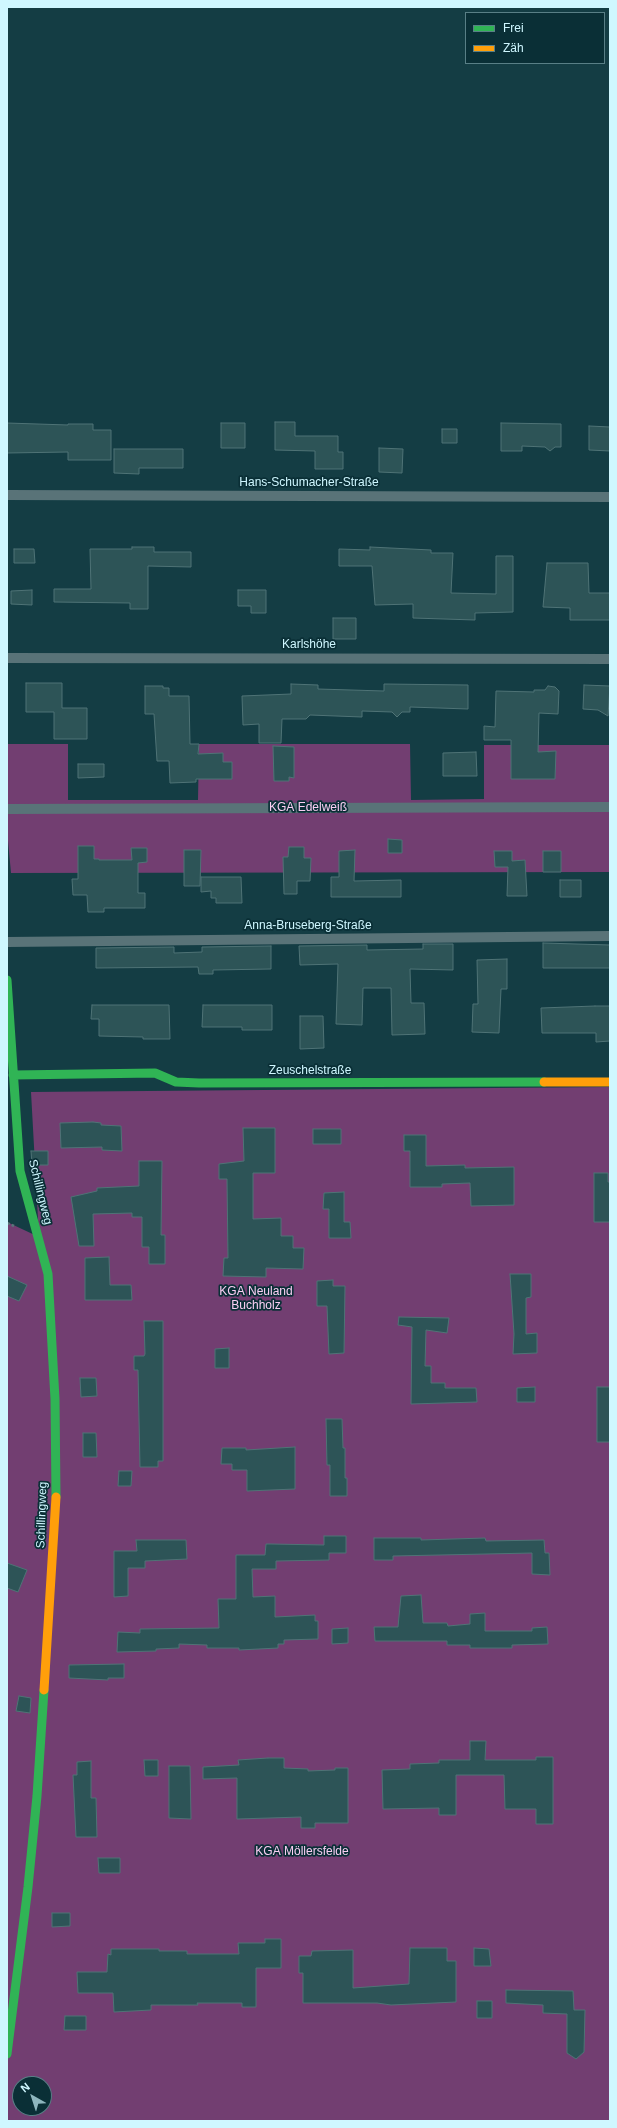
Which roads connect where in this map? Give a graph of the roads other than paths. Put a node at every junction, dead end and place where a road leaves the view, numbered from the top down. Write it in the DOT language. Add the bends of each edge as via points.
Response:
graph roads {
  1 [pos="7,495"];
  2 [pos="610,497"];
  3 [pos="7,658"];
  4 [pos="610,659"];
  5 [pos="610,807"];
  6 [pos="7,809"];
  7 [pos="610,936"];
  8 [pos="7,942"];
  9 [pos="7,980"];
  10 [pos="13,1075"];
  11 [pos="610,1082"];
  12 [pos="7,2054"];
  1 -- 2 [label="lane, Hans-Schumacher-Straße"];
  3 -- 4 [label="lane, Karlshöhe"];
  5 -- 6 [label="lane"];
  7 -- 8 [label="lane, Anna-Bruseberg-Straße"];
  9 -- 10 [label="street, Schillingweg"];
  10 -- 11 [label="street, Zeuschelstraße" via="155,1073 176,1082 199,1083"];
  10 -- 12 [label="street, Schillingweg" via="20,1171 48,1274 55,1400 56,1506 37,1796"];
}
